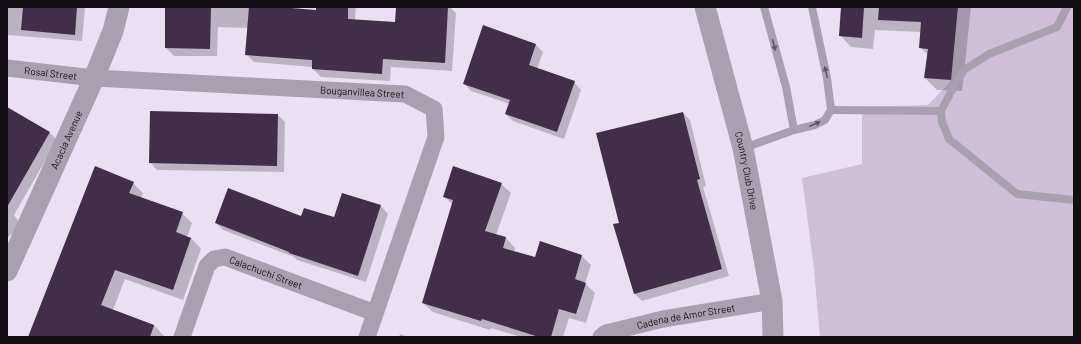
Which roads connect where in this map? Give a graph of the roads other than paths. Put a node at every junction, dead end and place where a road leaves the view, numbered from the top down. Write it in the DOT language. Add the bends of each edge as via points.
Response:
graph roads {
  1 [pos="119,7"];
  2 [pos="705,7"];
  3 [pos="764,7"];
  4 [pos="812,7"];
  5 [pos="1067,7"];
  6 [pos="7,68"];
  7 [pos="94,78"];
  8 [pos="832,110"];
  9 [pos="941,111"];
  10 [pos="794,130"];
  11 [pos="743,148"];
  12 [pos="1074,200"];
  13 [pos="7,271"];
  14 [pos="772,301"];
  15 [pos="375,313"];
  16 [pos="182,337"];
  17 [pos="367,337"];
  18 [pos="601,337"];
  19 [pos="773,337"];
  1 -- 7 [label="street, Acacia Avenue" via="113,31"];
  2 -- 11 [label="street, Country Club Drive"];
  3 -- 10 [label="lane, one-way" via="786,87"];
  8 -- 4 [label="lane, one-way"];
  5 -- 9 [label="lane" via="1057,27 988,54 964,70"];
  6 -- 7 [label="street, Rosal Street"];
  7 -- 13 [label="street, Acacia Avenue"];
  7 -- 15 [label="street, Bouganvillea Street" via="406,94 434,109 436,137"];
  8 -- 9 [label="lane"];
  10 -- 8 [label="lane, one-way" via="825,120"];
  9 -- 12 [label="lane" via="942,122 949,139 1017,194"];
  10 -- 11 [label="lane"];
  11 -- 14 [label="street, Country Club Drive"];
  14 -- 18 [label="street, Cadena de Amor Street" via="663,319 606,333"];
  14 -- 19 [label="street, Country Club Drive"];
  15 -- 16 [label="street, Calachuchi Street" via="225,257 214,259 207,266"];
  15 -- 17 [label="street, Bouganvillea Street"];
}
